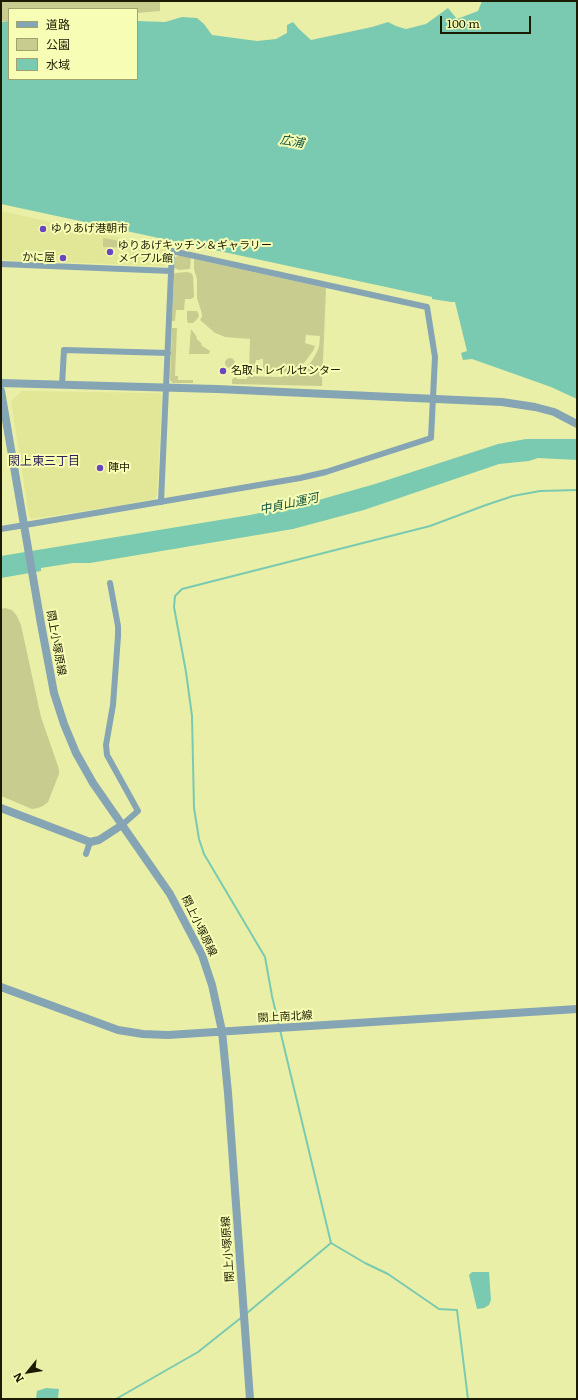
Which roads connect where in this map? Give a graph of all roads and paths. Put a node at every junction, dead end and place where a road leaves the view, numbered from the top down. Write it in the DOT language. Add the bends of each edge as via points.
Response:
graph roads {
  1 [pos="1,264"];
  2 [pos="171,271"];
  3 [pos="168,353"];
  4 [pos="1,383"];
  5 [pos="62,385"];
  6 [pos="166,388"];
  7 [pos="1,391"];
  8 [pos="433,398"];
  9 [pos="577,424"];
  10 [pos="161,502"];
  11 [pos="25,525"];
  12 [pos="1,529"];
  13 [pos="110,583"];
  14 [pos="1,808"];
  15 [pos="122,825"];
  16 [pos="90,842"];
  17 [pos="86,854"];
  18 [pos="1,987"];
  19 [pos="577,1009"];
  20 [pos="222,1032"];
  21 [pos="250,1399"];
  1 -- 2 [label="street"];
  2 -- 3 [label="street"];
  2 -- 8 [label="street" via="172,251 427,307 435,357"];
  3 -- 5 [label="street" via="64,350"];
  3 -- 6 [label="street"];
  4 -- 5 [label="street"];
  5 -- 6 [label="street"];
  6 -- 8 [label="street"];
  6 -- 10 [label="street"];
  7 -- 11 [label="street"];
  8 -- 9 [label="street" via="502,402 535,407 554,412"];
  8 -- 10 [label="street" via="431,438 307,477"];
  10 -- 11 [label="street"];
  11 -- 12 [label="street"];
  11 -- 15 [label="street, 閖上小塚原線" via="54,693 64,724 76,754"];
  13 -- 15 [label="street" via="118,636 107,755 138,811"];
  14 -- 16 [label="street"];
  15 -- 16 [label="street" via="99,840"];
  15 -- 20 [label="street, 閖上小塚原線" via="170,894 202,955 212,985"];
  16 -- 17 [label="street"];
  18 -- 20 [label="street, 閖上南北線" via="118,1030 168,1035"];
  19 -- 20 [label="street, 閖上南北線"];
  20 -- 21 [label="street, 閖上小塚原線"];
}
